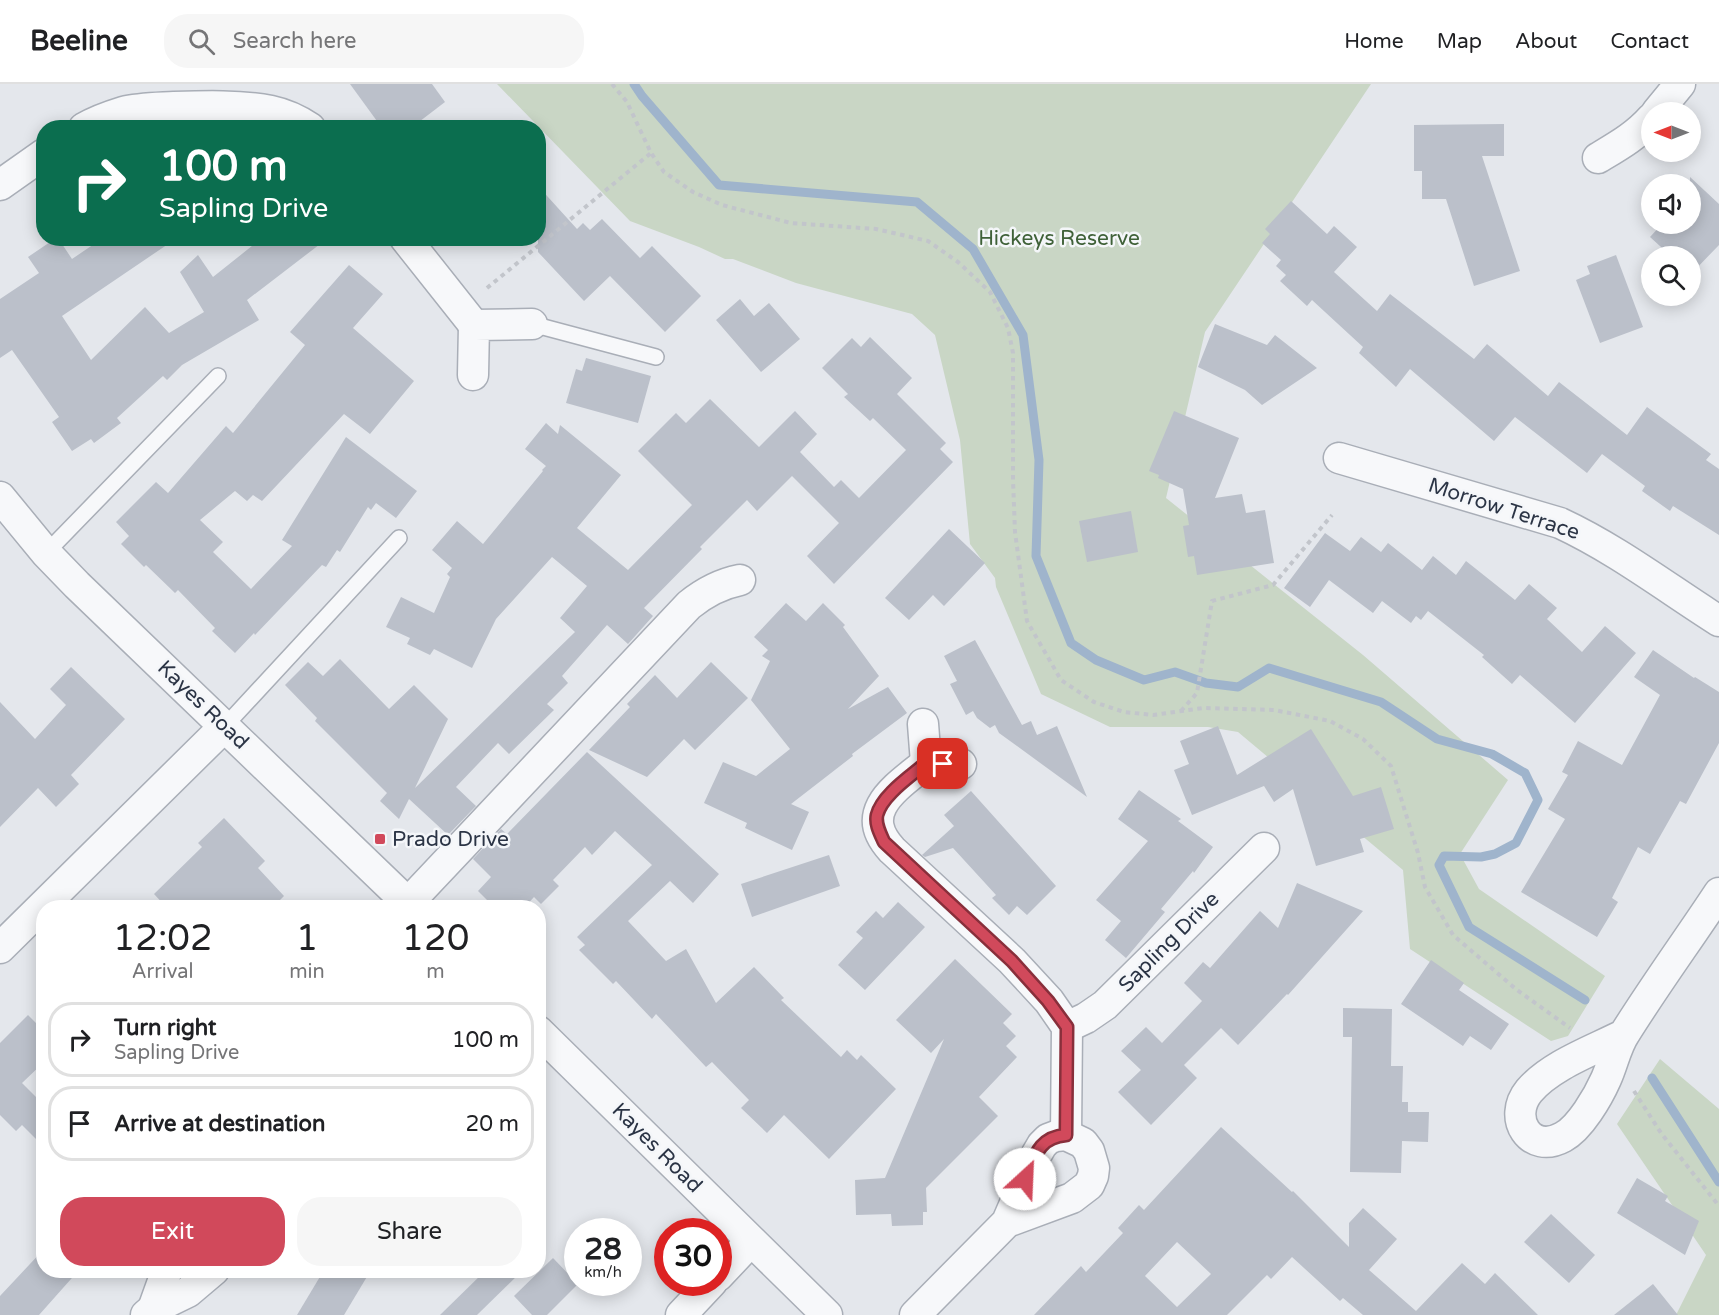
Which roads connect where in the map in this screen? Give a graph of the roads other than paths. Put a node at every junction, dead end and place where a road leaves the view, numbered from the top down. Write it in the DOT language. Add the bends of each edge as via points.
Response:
graph roads {
  1 [pos="1680,84"];
  2 [pos="190,96"];
  3 [pos="271,98"];
  4 [pos="1665,102"];
  5 [pos="100,120"];
  6 [pos="296,120"];
  7 [pos="1641,130"];
  8 [pos="1598,158"];
  9 [pos="36,160"];
  10 [pos="0,185"];
  11 [pos="411,246"];
  12 [pos="532,324"];
  13 [pos="474,325"];
  14 [pos="656,357"];
  15 [pos="473,375"];
  16 [pos="218,376"];
  17 [pos="1339,458"];
  18 [pos="0,497"];
  19 [pos="399,538"];
  20 [pos="46,552"];
  21 [pos="740,580"];
  22 [pos="1719,621"];
  23 [pos="923,724"];
  24 [pos="225,726"];
  25 [pos="926,763"];
  26 [pos="961,764"];
  27 [pos="1264,848"];
  28 [pos="1719,893"];
  29 [pos="49,900"];
  30 [pos="406,900"];
  31 [pos="416,900"];
  32 [pos="36,912"];
  33 [pos="0,948"];
  34 [pos="1067,1027"];
  35 [pos="1623,1035"];
  36 [pos="546,1038"];
  37 [pos="1066,1135"];
  38 [pos="1007,1222"];
  39 [pos="751,1241"];
  40 [pos="732,1261"];
  41 [pos="164,1278"];
  42 [pos="205,1278"];
  43 [pos="699,1296"];
  44 [pos="149,1312"];
  45 [pos="681,1315"];
  46 [pos="827,1315"];
  47 [pos="915,1315"];
  1 -- 4 [label="street"];
  2 -- 3 [label="street" via="238,107"];
  2 -- 5 [label="street"];
  3 -- 6 [label="street"];
  7 -- 8 [label="street"];
  9 -- 10 [label="street"];
  11 -- 13 [label="street"];
  12 -- 13 [label="street"];
  12 -- 14 [label="lane"];
  13 -- 15 [label="street"];
  16 -- 20 [label="lane"];
  17 -- 22 [label="street, Morrow Terrace" via="1560,523"];
  18 -- 20 [label="street, Kayes Road"];
  19 -- 24 [label="lane"];
  20 -- 24 [label="street, Kayes Road"];
  21 -- 31 [label="street" via="711,589 689,605"];
  23 -- 25 [label="street"];
  24 -- 29 [label="street"];
  24 -- 30 [label="street, Kayes Road"];
  25 -- 26 [label="street"];
  25 -- 34 [label="street" via="881,806 877,824 884,842 1012,961"];
  27 -- 34 [label="street, Sapling Drive" via="1105,1005"];
  28 -- 35 [label="street"];
  32 -- 33 [label="street"];
  34 -- 37 [label="street"];
  36 -- 39 [label="street, Kayes Road"];
  37 -- 38 [label="street" via="1048,1139 1042,1145"];
  37 -- 38 [label="street" via="1083,1143 1089,1151 1094,1168 1089,1185 1072,1198"];
  38 -- 47 [label="street"];
  39 -- 40 [label="street"];
  39 -- 46 [label="street, Kayes Road"];
  41 -- 44 [label="street"];
  42 -- 44 [label="street" via="188,1292"];
  43 -- 45 [label="street"];
}
